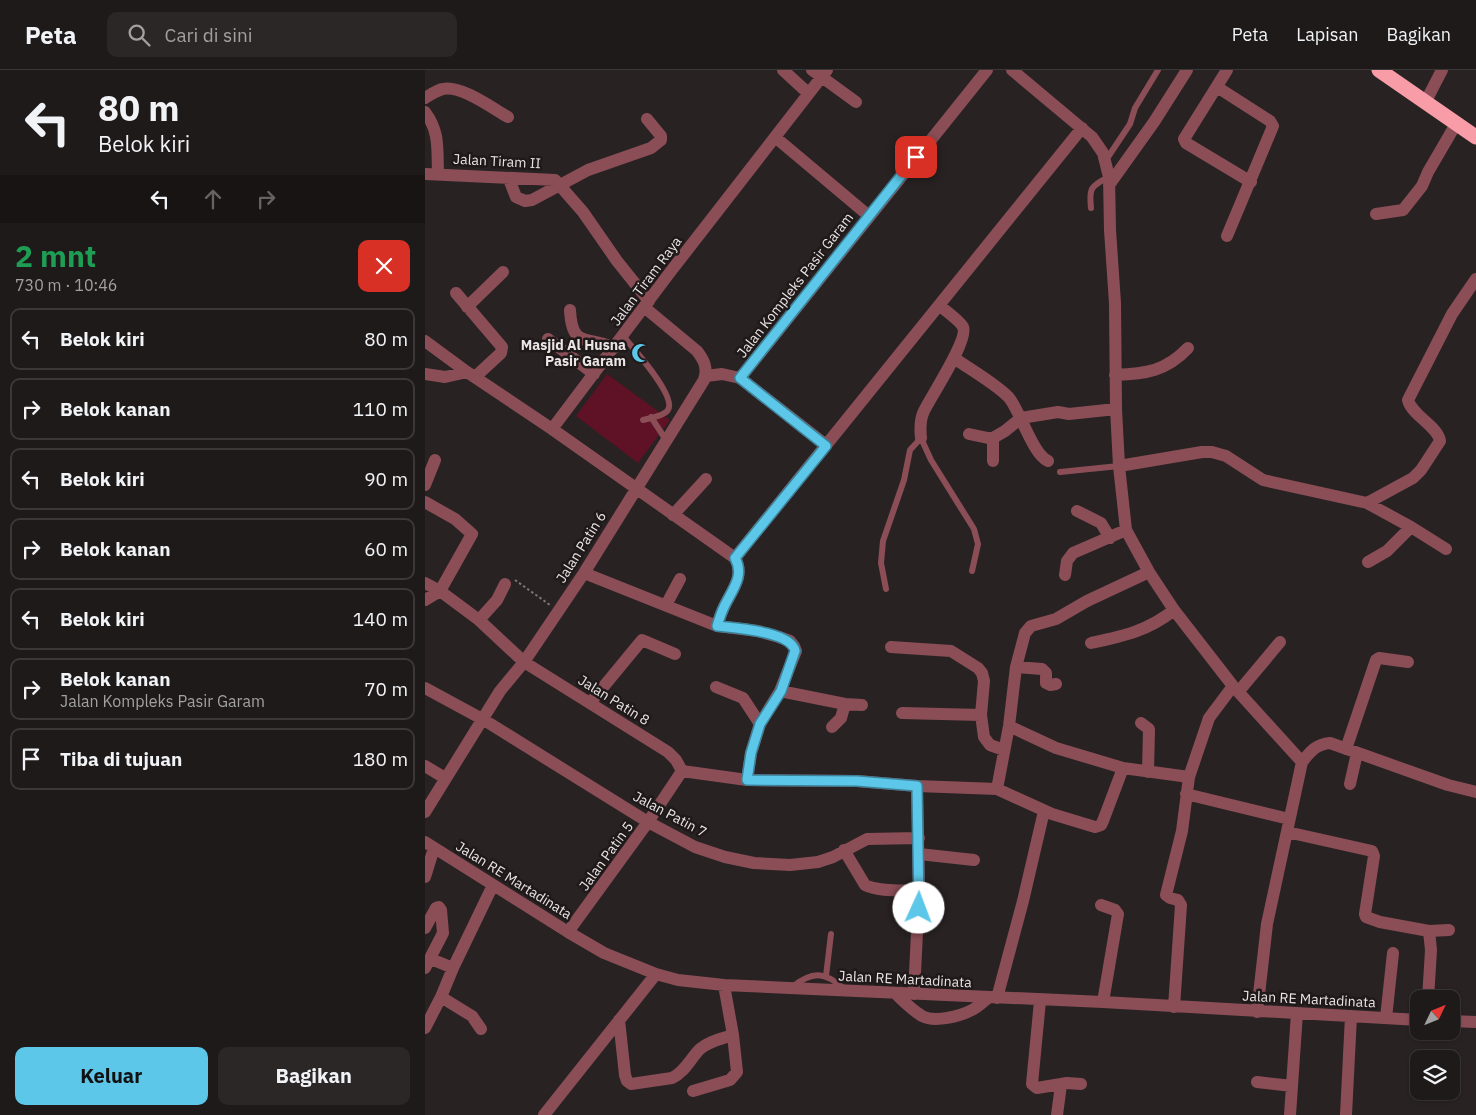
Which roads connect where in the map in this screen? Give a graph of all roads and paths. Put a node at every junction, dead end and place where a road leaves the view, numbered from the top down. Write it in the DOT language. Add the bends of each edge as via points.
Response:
graph roads {
  1 [pos="783,70"];
  2 [pos="987,70"];
  3 [pos="1012,70"];
  4 [pos="1158,70"];
  5 [pos="1187,70"];
  6 [pos="1227,70"];
  7 [pos="1379,70"];
  8 [pos="1442,70"];
  9 [pos="820,73"];
  10 [pos="1217,88"];
  11 [pos="808,94"];
  12 [pos="425,98"];
  13 [pos="856,102"];
  14 [pos="1425,103"];
  15 [pos="425,112"];
  16 [pos="508,117"];
  17 [pos="647,119"];
  18 [pos="1456,124"];
  19 [pos="1082,128"];
  20 [pos="775,137"];
  21 [pos="1476,137"];
  22 [pos="1105,161"];
  23 [pos="438,173"];
  24 [pos="425,174"];
  25 [pos="509,179"];
  26 [pos="1109,181"];
  27 [pos="1251,182"];
  28 [pos="560,184"];
  29 [pos="1091,208"];
  30 [pos="1376,214"];
  31 [pos="869,216"];
  32 [pos="1227,236"];
  33 [pos="503,272"];
  34 [pos="1476,279"];
  35 [pos="455,293"];
  36 [pos="646,304"];
  37 [pos="940,306"];
  38 [pos="467,307"];
  39 [pos="570,310"];
  40 [pos="623,336"];
  41 [pos="548,339"];
  42 [pos="425,341"];
  43 [pos="614,348"];
  44 [pos="1189,348"];
  45 [pos="703,358"];
  46 [pos="954,358"];
  47 [pos="425,374"];
  48 [pos="471,374"];
  49 [pos="594,374"];
  50 [pos="722,374"];
  51 [pos="1115,375"];
  52 [pos="705,376"];
  53 [pos="740,378"];
  54 [pos="1116,409"];
  55 [pos="651,417"];
  56 [pos="1021,418"];
  57 [pos="643,420"];
  58 [pos="552,429"];
  59 [pos="969,434"];
  60 [pos="921,438"];
  61 [pos="993,438"];
  62 [pos="666,440"];
  63 [pos="826,446"];
  64 [pos="435,460"];
  65 [pos="993,461"];
  66 [pos="1048,462"];
  67 [pos="1119,466"];
  68 [pos="1060,472"];
  69 [pos="706,479"];
  70 [pos="425,485"];
  71 [pos="636,488"];
  72 [pos="425,502"];
  73 [pos="1367,503"];
  74 [pos="1077,511"];
  75 [pos="673,515"];
  76 [pos="1411,526"];
  77 [pos="1126,530"];
  78 [pos="1110,538"];
  79 [pos="1446,549"];
  80 [pos="735,558"];
  81 [pos="1368,562"];
  82 [pos="972,571"];
  83 [pos="1149,572"];
  84 [pos="584,573"];
  85 [pos="1065,575"];
  86 [pos="680,579"];
  87 [pos="425,583"];
  88 [pos="505,584"];
  89 [pos="886,589"];
  90 [pos="440,591"];
  91 [pos="425,600"];
  92 [pos="666,605"];
  93 [pos="1174,610"];
  94 [pos="558,611"];
  95 [pos="479,620"];
  96 [pos="717,626"];
  97 [pos="1280,642"];
  98 [pos="1091,643"];
  99 [pos="891,647"];
  100 [pos="675,654"];
  101 [pos="524,662"];
  102 [pos="1408,662"];
  103 [pos="1016,667"];
  104 [pos="1056,684"];
  105 [pos="716,687"];
  106 [pos="425,688"];
  107 [pos="1236,688"];
  108 [pos="781,691"];
  109 [pos="590,703"];
  110 [pos="845,704"];
  111 [pos="861,705"];
  112 [pos="903,713"];
  113 [pos="981,715"];
  114 [pos="484,720"];
  115 [pos="760,724"];
  116 [pos="1141,724"];
  117 [pos="1009,726"];
  118 [pos="832,727"];
  119 [pos="1004,750"];
  120 [pos="1352,751"];
  121 [pos="1302,762"];
  122 [pos="425,766"];
  123 [pos="1123,768"];
  124 [pos="682,771"];
  125 [pos="1149,772"];
  126 [pos="1189,776"];
  127 [pos="445,778"];
  128 [pos="747,780"];
  129 [pos="1350,784"];
  130 [pos="917,786"];
  131 [pos="997,789"];
  132 [pos="1476,792"];
  133 [pos="1186,794"];
  134 [pos="1044,811"];
  135 [pos="425,812"];
  136 [pos="648,822"];
  137 [pos="1288,825"];
  138 [pos="919,838"];
  139 [pos="430,845"];
  140 [pos="844,850"];
  141 [pos="919,854"];
  142 [pos="974,860"];
  143 [pos="425,877"];
  144 [pos="493,885"];
  145 [pos="919,890"];
  146 [pos="1101,905"];
  147 [pos="425,928"];
  148 [pos="1449,930"];
  149 [pos="1429,931"];
  150 [pos="568,932"];
  151 [pos="831,934"];
  152 [pos="1393,953"];
  153 [pos="428,964"];
  154 [pos="453,968"];
  155 [pos="656,974"];
  156 [pos="826,976"];
  157 [pos="724,985"];
  158 [pos="791,988"];
  159 [pos="1429,990"];
  160 [pos="845,991"];
  161 [pos="895,993"];
  162 [pos="914,994"];
  163 [pos="441,997"];
  164 [pos="993,998"];
  165 [pos="1040,1001"];
  166 [pos="1103,1002"];
  167 [pos="1174,1007"];
  168 [pos="1257,1012"];
  169 [pos="1297,1014"];
  170 [pos="1351,1016"];
  171 [pos="1386,1018"];
  172 [pos="1410,1019"];
  173 [pos="619,1020"];
  174 [pos="1460,1021"];
  175 [pos="1476,1022"];
  176 [pos="425,1028"];
  177 [pos="481,1029"];
  178 [pos="733,1035"];
  179 [pos="1257,1082"];
  180 [pos="1081,1084"];
  181 [pos="1061,1085"];
  182 [pos="1292,1086"];
  183 [pos="693,1091"];
  184 [pos="545,1115"];
  185 [pos="1057,1115"];
  186 [pos="1291,1115"];
  187 [pos="1347,1115"];
  1 -- 11 [label="street"];
  2 -- 31 [label="street, Jalan Kompleks Pasir Garam"];
  3 -- 19 [label="street"];
  4 -- 22 [label="lane" via="1135,108 1130,124"];
  5 -- 26 [label="street" via="1154,122"];
  6 -- 10 [label="street"];
  7 -- 14 [label="highway"];
  8 -- 14 [label="street"];
  9 -- 11 [label="street, Jalan Tiram Raya"];
  9 -- 13 [label="street"];
  10 -- 27 [label="street" via="1273,123"];
  10 -- 27 [label="street" via="1184,141"];
  11 -- 20 [label="street, Jalan Tiram Raya"];
  12 -- 16 [label="street" via="443,88 451,89 463,92"];
  14 -- 18 [label="highway"];
  15 -- 23 [label="street, Jalan Tiram II" via="436,132"];
  17 -- 28 [label="street" via="661,136 658,143"];
  18 -- 21 [label="highway"];
  18 -- 30 [label="street" via="1422,186 1403,210"];
  19 -- 22 [label="street" via="1099,146"];
  19 -- 37 [label="street"];
  20 -- 31 [label="street"];
  20 -- 36 [label="street, Jalan Tiram Raya"];
  22 -- 26 [label="street"];
  23 -- 24 [label="street"];
  23 -- 25 [label="street, Jalan Tiram II"];
  25 -- 28 [label="street, Jalan Tiram II" via="551,179"];
  25 -- 28 [label="street" via="516,197 525,201"];
  26 -- 29 [label="lane" via="1091,188"];
  26 -- 51 [label="street"];
  27 -- 32 [label="street"];
  28 -- 36 [label="street"];
  31 -- 53 [label="street, Jalan Kompleks Pasir Garam"];
  33 -- 38 [label="street"];
  34 -- 73 [label="street" via="1452,314 1408,400 1440,441 1413,478"];
  35 -- 38 [label="street"];
  36 -- 40 [label="street, Jalan Tiram Raya"];
  36 -- 45 [label="street"];
  37 -- 46 [label="street" via="963,328"];
  37 -- 63 [label="street"];
  38 -- 48 [label="street" via="503,350"];
  39 -- 43 [label="street" via="571,325 581,339"];
  40 -- 43 [label="street, Jalan Tiram Raya"];
  40 -- 55 [label="lane" via="661,383 667,397 666,412"];
  41 -- 49 [label="street"];
  42 -- 48 [label="street"];
  43 -- 49 [label="street, Jalan Tiram Raya"];
  44 -- 51 [label="street" via="1161,368 1140,374"];
  45 -- 50 [label="street"];
  45 -- 52 [label="street"];
  46 -- 56 [label="street" via="1009,398"];
  46 -- 60 [label="street" via="924,412"];
  47 -- 48 [label="street" via="445,377"];
  48 -- 58 [label="street"];
  49 -- 58 [label="street, Jalan Tiram Raya"];
  50 -- 52 [label="street"];
  50 -- 53 [label="street"];
  51 -- 54 [label="street"];
  52 -- 62 [label="street, Jalan Patin 6"];
  53 -- 63 [label="street"];
  54 -- 56 [label="street"];
  54 -- 67 [label="street"];
  55 -- 57 [label="lane"];
  55 -- 62 [label="lane"];
  56 -- 61 [label="street"];
  56 -- 66 [label="street" via="1037,449"];
  58 -- 71 [label="street"];
  59 -- 61 [label="street"];
  60 -- 82 [label="lane" via="974,529 977,544"];
  60 -- 89 [label="lane" via="909,450 904,480 883,541 881,562"];
  61 -- 65 [label="street"];
  62 -- 71 [label="street, Jalan Patin 6"];
  63 -- 80 [label="street"];
  64 -- 70 [label="street"];
  67 -- 68 [label="lane"];
  67 -- 73 [label="street" via="1213,452 1263,480"];
  67 -- 77 [label="street"];
  69 -- 75 [label="street"];
  71 -- 75 [label="street"];
  71 -- 84 [label="street, Jalan Patin 6"];
  72 -- 90 [label="street" via="455,519 472,534"];
  73 -- 76 [label="street"];
  74 -- 78 [label="street" via="1101,523"];
  75 -- 80 [label="street"];
  76 -- 79 [label="street"];
  76 -- 81 [label="street" via="1387,551"];
  77 -- 78 [label="street"];
  77 -- 83 [label="street"];
  78 -- 85 [label="street" via="1073,553 1067,561"];
  80 -- 96 [label="street" via="739,576"];
  83 -- 93 [label="street"];
  83 -- 103 [label="street" via="1057,619 1031,626 1025,633"];
  84 -- 92 [label="street"];
  84 -- 94 [label="street, Jalan Patin 6"];
  86 -- 92 [label="street"];
  87 -- 90 [label="street, Jalan Patin 8"];
  88 -- 94 [label="path" via="513,579"];
  88 -- 95 [label="street" via="497,600"];
  90 -- 91 [label="street"];
  90 -- 95 [label="street, Jalan Patin 8"];
  92 -- 96 [label="street"];
  93 -- 98 [label="street" via="1151,626"];
  93 -- 107 [label="street"];
  94 -- 101 [label="street, Jalan Patin 6"];
  95 -- 101 [label="street, Jalan Patin 8"];
  96 -- 108 [label="street" via="758,631 790,641 795,651"];
  97 -- 107 [label="street"];
  99 -- 113 [label="street" via="951,651 978,668 984,681"];
  100 -- 109 [label="street" via="642,640"];
  101 -- 109 [label="street, Jalan Patin 8"];
  101 -- 114 [label="street, Jalan Patin 6"];
  102 -- 120 [label="street" via="1376,660"];
  103 -- 104 [label="street" via="1042,669 1046,673 1046,682"];
  103 -- 117 [label="street"];
  105 -- 115 [label="street" via="743,698"];
  106 -- 114 [label="street, Jalan Patin 7"];
  107 -- 121 [label="street"];
  107 -- 126 [label="street" via="1209,718"];
  108 -- 110 [label="street"];
  108 -- 115 [label="street"];
  109 -- 124 [label="street, Jalan Patin 8" via="668,752"];
  110 -- 111 [label="street"];
  110 -- 118 [label="street" via="841,718"];
  112 -- 113 [label="street"];
  113 -- 119 [label="street" via="986,741"];
  114 -- 127 [label="street, Jalan Patin 6"];
  114 -- 136 [label="street, Jalan Patin 7"];
  115 -- 128 [label="street"];
  116 -- 125 [label="street" via="1149,729"];
  117 -- 119 [label="street"];
  117 -- 123 [label="street" via="1055,748"];
  119 -- 131 [label="street"];
  120 -- 121 [label="street" via="1329,743 1320,744"];
  120 -- 129 [label="street"];
  120 -- 132 [label="street"];
  121 -- 137 [label="street"];
  122 -- 127 [label="street"];
  123 -- 125 [label="street"];
  123 -- 134 [label="street" via="1099,827"];
  124 -- 128 [label="street"];
  124 -- 136 [label="street, Jalan Patin 5"];
  125 -- 126 [label="street"];
  126 -- 133 [label="street"];
  127 -- 135 [label="street, Jalan Patin 6"];
  128 -- 130 [label="street" via="857,781"];
  130 -- 131 [label="street"];
  130 -- 138 [label="street"];
  131 -- 134 [label="street"];
  133 -- 137 [label="street"];
  133 -- 167 [label="street" via="1182,832 1166,895 1181,905"];
  134 -- 164 [label="street" via="1023,901"];
  136 -- 140 [label="street, Jalan Patin 7" via="695,847 755,863 790,865 818,862"];
  136 -- 150 [label="street, Jalan Patin 5"];
  137 -- 149 [label="street" via="1372,851 1366,917"];
  137 -- 168 [label="street" via="1267,924"];
  138 -- 140 [label="street, Jalan Patin 7" via="867,839"];
  138 -- 141 [label="street"];
  139 -- 143 [label="street"];
  139 -- 144 [label="street, Jalan RE Martadinata"];
  140 -- 145 [label="street" via="865,886"];
  141 -- 142 [label="street"];
  141 -- 145 [label="street"];
  144 -- 150 [label="street, Jalan RE Martadinata"];
  144 -- 154 [label="street"];
  145 -- 162 [label="street"];
  146 -- 166 [label="street" via="1118,914"];
  147 -- 153 [label="street" via="439,907 443,931"];
  148 -- 149 [label="street"];
  149 -- 159 [label="street"];
  150 -- 155 [label="street, Jalan RE Martadinata" via="604,952"];
  151 -- 156 [label="lane"];
  152 -- 171 [label="street"];
  153 -- 154 [label="street"];
  154 -- 163 [label="street"];
  155 -- 157 [label="street, Jalan RE Martadinata"];
  155 -- 173 [label="street"];
  156 -- 158 [label="lane" via="811,975"];
  156 -- 160 [label="lane"];
  157 -- 158 [label="street, Jalan RE Martadinata"];
  157 -- 178 [label="street"];
  158 -- 160 [label="street, Jalan RE Martadinata"];
  160 -- 161 [label="street, Jalan RE Martadinata"];
  161 -- 162 [label="street, Jalan RE Martadinata"];
  161 -- 164 [label="street" via="924,1017 933,1018 957,1016"];
  162 -- 164 [label="street, Jalan RE Martadinata"];
  163 -- 176 [label="street"];
  163 -- 177 [label="street" via="471,1016"];
  164 -- 165 [label="street, Jalan RE Martadinata"];
  165 -- 166 [label="street, Jalan RE Martadinata"];
  165 -- 181 [label="street" via="1031,1082 1037,1088"];
  166 -- 167 [label="street, Jalan RE Martadinata"];
  167 -- 168 [label="street, Jalan RE Martadinata"];
  168 -- 169 [label="street, Jalan RE Martadinata"];
  169 -- 170 [label="street, Jalan RE Martadinata"];
  169 -- 182 [label="street"];
  170 -- 171 [label="street, Jalan RE Martadinata"];
  170 -- 187 [label="street"];
  171 -- 172 [label="street, Jalan RE Martadinata"];
  173 -- 178 [label="street" via="625,1075 631,1084 672,1078 706,1045"];
  173 -- 184 [label="street"];
  174 -- 175 [label="street"];
  178 -- 183 [label="street" via="737,1072 734,1077"];
  179 -- 182 [label="street"];
  180 -- 181 [label="street"];
  181 -- 185 [label="street"];
  182 -- 186 [label="street"];
}
